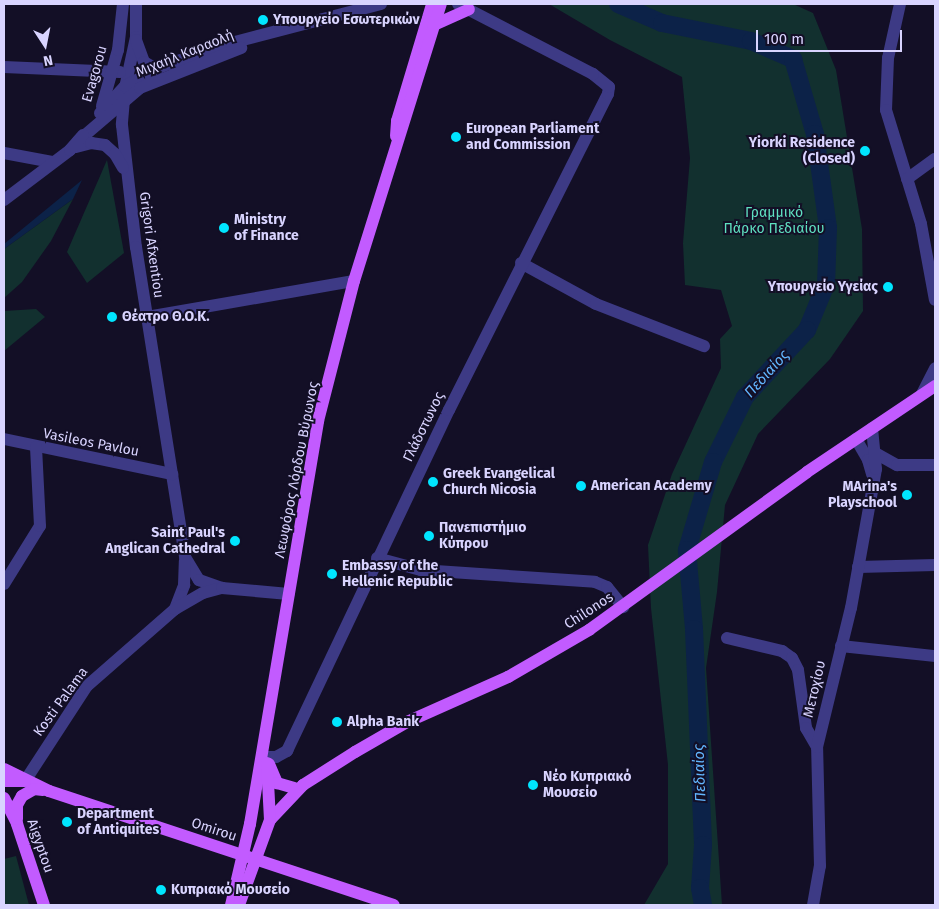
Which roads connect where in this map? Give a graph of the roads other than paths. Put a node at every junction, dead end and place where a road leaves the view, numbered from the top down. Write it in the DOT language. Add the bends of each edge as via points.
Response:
graph roads {
  1 [pos="123,4"];
  2 [pos="136,4"];
  3 [pos="382,4"];
  4 [pos="432,4"];
  5 [pos="441,4"];
  6 [pos="900,4"];
  7 [pos="464,7"];
  8 [pos="436,24"];
  9 [pos="290,30"];
  10 [pos="135,43"];
  11 [pos="4,67"];
  12 [pos="156,69"];
  13 [pos="113,73"];
  14 [pos="124,93"];
  15 [pos="100,113"];
  16 [pos="74,145"];
  17 [pos="395,145"];
  18 [pos="4,153"];
  19 [pos="935,159"];
  20 [pos="52,162"];
  21 [pos="126,179"];
  22 [pos="907,179"];
  23 [pos="4,200"];
  24 [pos="521,263"];
  25 [pos="934,276"];
  26 [pos="354,281"];
  27 [pos="935,300"];
  28 [pos="147,317"];
  29 [pos="704,346"];
  30 [pos="935,368"];
  31 [pos="935,386"];
  32 [pos="920,396"];
  33 [pos="872,428"];
  34 [pos="856,438"];
  35 [pos="4,439"];
  36 [pos="36,447"];
  37 [pos="877,454"];
  38 [pos="935,465"];
  39 [pos="172,474"];
  40 [pos="873,482"];
  41 [pos="185,557"];
  42 [pos="377,558"];
  43 [pos="935,565"];
  44 [pos="858,566"];
  45 [pos="6,576"];
  46 [pos="222,588"];
  47 [pos="289,594"];
  48 [pos="623,607"];
  49 [pos="175,609"];
  50 [pos="727,638"];
  51 [pos="841,646"];
  52 [pos="935,656"];
  53 [pos="268,718"];
  54 [pos="817,747"];
  55 [pos="267,757"];
  56 [pos="4,769"];
  57 [pos="4,781"];
  58 [pos="25,781"];
  59 [pos="298,786"];
  60 [pos="49,791"];
  61 [pos="4,798"];
  62 [pos="269,803"];
  63 [pos="270,820"];
  64 [pos="17,824"];
  65 [pos="250,824"];
  66 [pos="241,854"];
  67 [pos="256,860"];
  68 [pos="44,905"];
  69 [pos="231,905"];
  70 [pos="239,905"];
  71 [pos="394,905"];
  72 [pos="813,905"];
  1 -- 13 [label="street, Evagorou"];
  2 -- 10 [label="street, Grigori Afxentiou"];
  3 -- 9 [label="street, Μιχαήλ Καραολή"];
  4 -- 17 [label="main road, Λεωφόρος Λόρδου Βύρωνος" via="397,121"];
  5 -- 8 [label="main road, Λεωφόρος Λόρδου Βύρωνος"];
  6 -- 22 [label="street" via="885,90 889,127"];
  7 -- 8 [label="main road"];
  7 -- 24 [label="street, Γλάδστωνος" via="593,74 609,87 606,101"];
  8 -- 17 [label="main road, Λεωφόρος Λόρδου Βύρωνος" via="406,123"];
  9 -- 12 [label="street, Μιχαήλ Καραολή" via="231,43"];
  9 -- 14 [label="street, Μιχαήλ Καραολή"];
  10 -- 12 [label="street" via="142,58"];
  10 -- 13 [label="street" via="123,68"];
  10 -- 14 [label="street, Grigori Afxentiou"];
  11 -- 13 [label="street"];
  12 -- 14 [label="street, Μιχαήλ Καραολή"];
  13 -- 15 [label="street, Evagorou"];
  14 -- 15 [label="street, Μιχαήλ Καραολή"];
  14 -- 16 [label="street, Μιχαήλ Καραολή" via="96,128"];
  14 -- 21 [label="street, Grigori Afxentiou"];
  15 -- 16 [label="street, Evagorou"];
  16 -- 20 [label="street, Evagorou"];
  16 -- 21 [label="street" via="105,144 119,159"];
  17 -- 26 [label="main road, Λεωφόρος Λόρδου Βύρωνος"];
  18 -- 20 [label="street"];
  19 -- 22 [label="street"];
  20 -- 23 [label="street, Evagorou"];
  21 -- 28 [label="street, Grigori Afxentiou"];
  22 -- 25 [label="street"];
  24 -- 29 [label="street" via="596,304"];
  24 -- 42 [label="street, Γλάδστωνος"];
  25 -- 27 [label="street"];
  26 -- 28 [label="street"];
  26 -- 47 [label="main road, Λεωφόρος Λόρδου Βύρωνος" via="318,420"];
  28 -- 39 [label="street, Grigori Afxentiou"];
  30 -- 32 [label="street"];
  31 -- 32 [label="main road"];
  32 -- 33 [label="main road"];
  33 -- 34 [label="main road, Chilonos"];
  33 -- 37 [label="street, Μετοχίου"];
  34 -- 40 [label="street, Μετοχίου" via="868,460"];
  34 -- 48 [label="main road, Chilonos"];
  35 -- 36 [label="street, Vasileos Pavlou"];
  36 -- 39 [label="street, Vasileos Pavlou"];
  36 -- 45 [label="street" via="40,526"];
  37 -- 38 [label="street" via="897,465"];
  37 -- 40 [label="street, Μετοχίου"];
  39 -- 41 [label="street, Grigori Afxentiou"];
  40 -- 44 [label="street, Μετοχίου"];
  41 -- 46 [label="street, Grigori Afxentiou" via="199,580"];
  41 -- 49 [label="street, Kosti Palama" via="184,585"];
  42 -- 48 [label="street" via="421,570 595,582 606,587"];
  42 -- 55 [label="street, Γλάδστωνος" via="287,751 276,757"];
  43 -- 44 [label="street"];
  44 -- 51 [label="street, Μετοχίου"];
  46 -- 47 [label="street, Kosti Palama"];
  46 -- 49 [label="street, Kosti Palama" via="203,593"];
  47 -- 53 [label="main road, Λεωφόρος Λόρδου Βύρωνος"];
  48 -- 59 [label="main road, Chilonos" via="508,677 407,722"];
  49 -- 58 [label="street, Kosti Palama" via="87,686"];
  50 -- 54 [label="street" via="782,651 792,658 798,670 806,728"];
  51 -- 52 [label="street"];
  51 -- 54 [label="street, Μετοχίου"];
  53 -- 55 [label="main road, Λεωφόρος Λόρδου Βύρωνος"];
  53 -- 65 [label="main road, Λεωφόρος Λόρδου Βύρωνος"];
  54 -- 72 [label="street, Μετοχίου" via="820,866"];
  55 -- 59 [label="main road" via="277,783"];
  55 -- 62 [label="main road, Λεωφόρος Λόρδου Βύρωνος"];
  56 -- 58 [label="main road, Omirou"];
  57 -- 58 [label="main road"];
  58 -- 60 [label="main road, Omirou"];
  59 -- 62 [label="main road, Chilonos"];
  59 -- 63 [label="main road"];
  60 -- 64 [label="main road" via="34,789 22,796 17,804"];
  60 -- 66 [label="main road, Omirou"];
  61 -- 64 [label="main road, Aigyptou"];
  62 -- 63 [label="main road, Λεωφόρος Λόρδου Βύρωνος"];
  62 -- 65 [label="main road, Chilonos"];
  63 -- 67 [label="main road, Λεωφόρος Λόρδου Βύρωνος"];
  64 -- 68 [label="main road, Aigyptou"];
  65 -- 66 [label="main road, Λεωφόρος Λόρδου Βύρωνος"];
  66 -- 67 [label="main road, Omirou"];
  66 -- 69 [label="main road, Λεωφόρος Λόρδου Βύρωνος"];
  67 -- 70 [label="main road, Λεωφόρος Λόρδου Βύρωνος"];
  67 -- 71 [label="main road, Omirou"];
}
